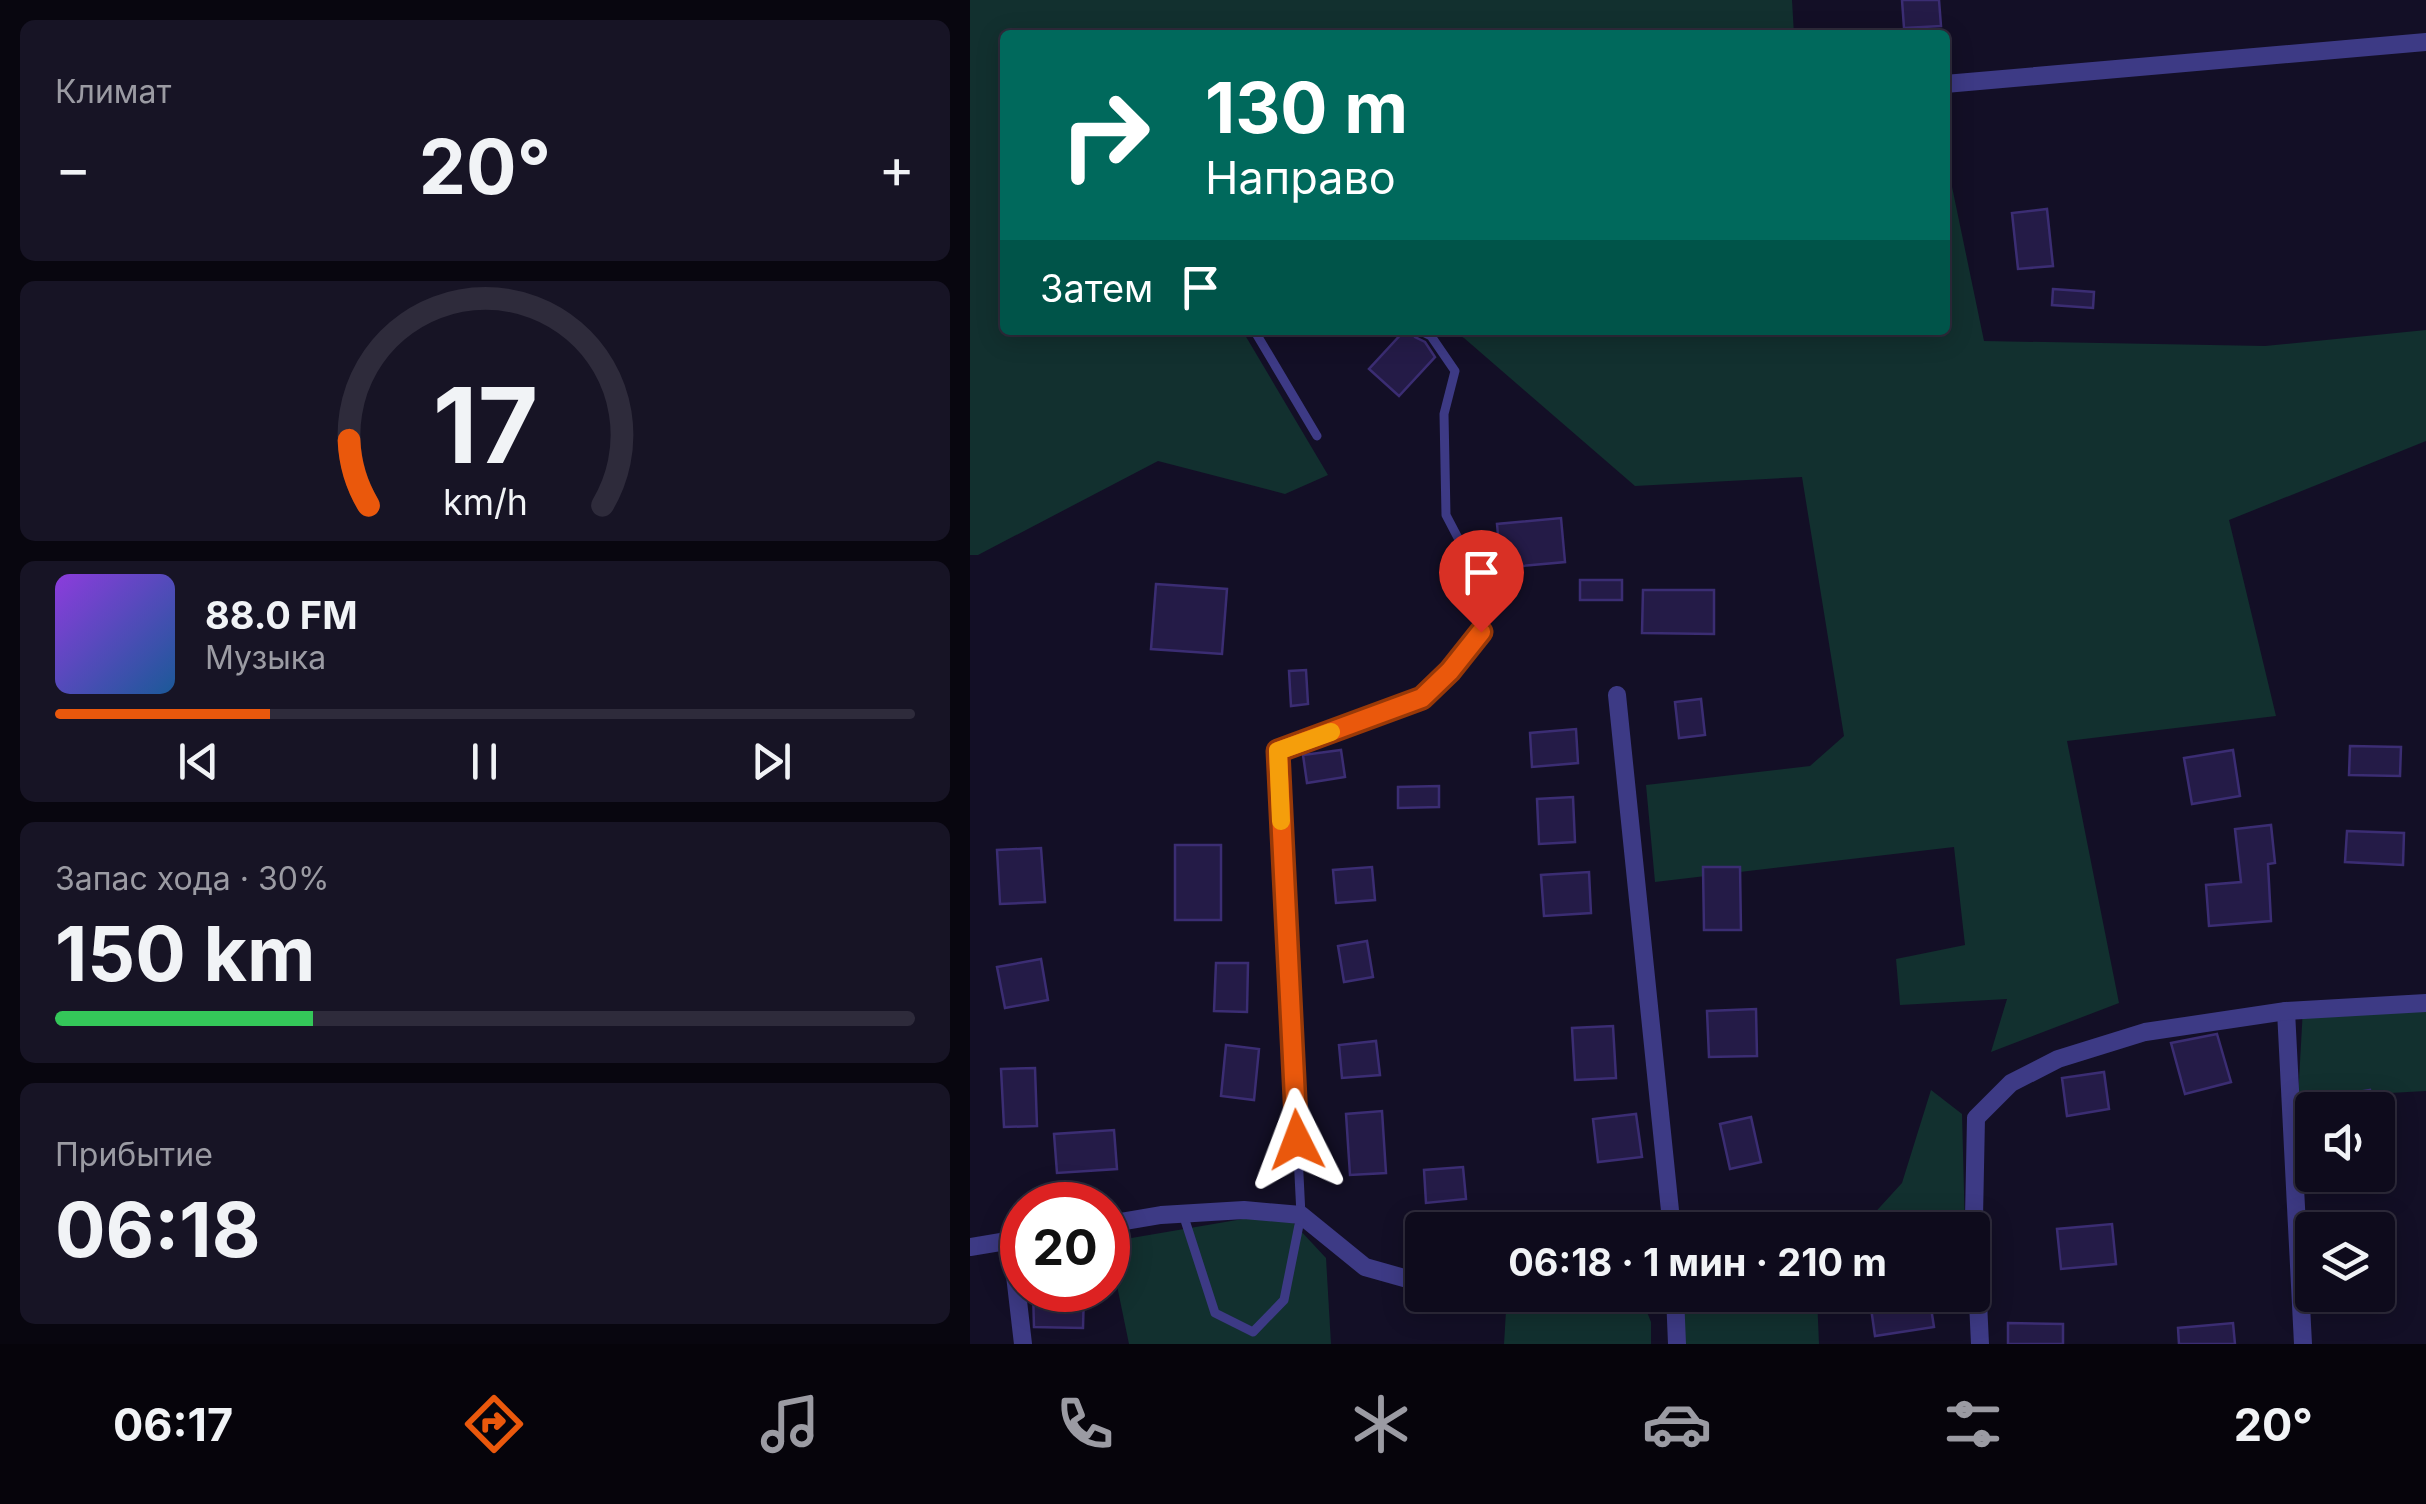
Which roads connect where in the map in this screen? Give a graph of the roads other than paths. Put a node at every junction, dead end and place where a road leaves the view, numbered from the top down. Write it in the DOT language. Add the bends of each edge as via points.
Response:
graph roads {
  1 [pos="2426,42"];
  2 [pos="1950,84"];
  3 [pos="1257,335"];
  4 [pos="1429,335"];
  5 [pos="1317,436"];
  6 [pos="1617,695"];
  7 [pos="2426,1004"];
  8 [pos="2286,1011"];
  9 [pos="1670,1212"];
  10 [pos="1184,1214"];
  11 [pos="1301,1216"];
  12 [pos="1130,1221"];
  13 [pos="1000,1242"];
  14 [pos="970,1247"];
  15 [pos="1405,1278"];
  16 [pos="1021,1312"];
  17 [pos="1676,1312"];
  18 [pos="1023,1344"];
  19 [pos="1677,1344"];
  20 [pos="1980,1344"];
  21 [pos="2303,1344"];
  1 -- 2 [label="street"];
  3 -- 5 [label="lane"];
  4 -- 11 [label="lane" via="1455,371 1444,414 1446,515 1468,558 1481,632 1422,698 1278,751"];
  6 -- 9 [label="street"];
  7 -- 8 [label="street"];
  8 -- 20 [label="street" via="2144,1032 2058,1059 2011,1083 1976,1118"];
  8 -- 21 [label="street"];
  10 -- 11 [label="street" via="1244,1210"];
  10 -- 11 [label="lane" via="1216,1312 1253,1332 1284,1300"];
  10 -- 12 [label="street"];
  11 -- 15 [label="street" via="1364,1267"];
  13 -- 14 [label="street"];
  16 -- 18 [label="street"];
  17 -- 19 [label="street"];
}
